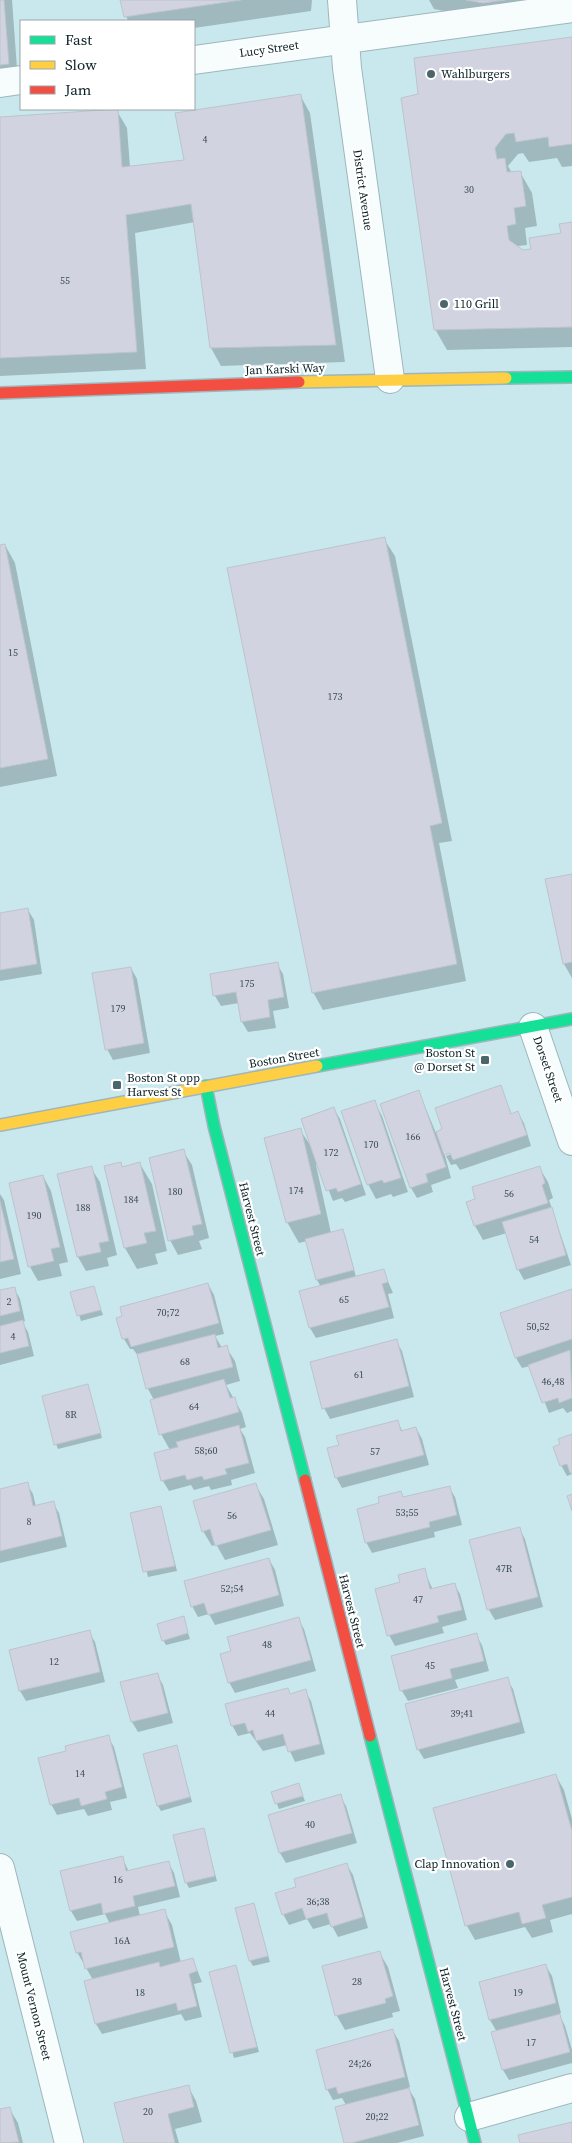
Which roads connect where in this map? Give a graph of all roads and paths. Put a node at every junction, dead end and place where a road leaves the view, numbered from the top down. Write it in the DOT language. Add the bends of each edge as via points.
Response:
graph roads {
  1 [pos="342,0"];
  2 [pos="572,8"];
  3 [pos="344,38"];
  4 [pos="195,60"];
  5 [pos="20,80"];
  6 [pos="0,83"];
  7 [pos="572,377"];
  8 [pos="390,379"];
  9 [pos="0,393"];
  10 [pos="572,1019"];
  11 [pos="533,1026"];
  12 [pos="206,1086"];
  13 [pos="0,1125"];
  14 [pos="572,1141"];
  15 [pos="0,1868"];
  16 [pos="572,2088"];
  17 [pos="468,2117"];
  18 [pos="68,2143"];
  19 [pos="475,2143"];
  1 -- 3 [label="street, District Avenue"];
  2 -- 3 [label="street, Lucy Street"];
  3 -- 4 [label="street, Lucy Street"];
  3 -- 8 [label="street, District Avenue"];
  5 -- 6 [label="street"];
  7 -- 8 [label="street, Jan Karski Way"];
  8 -- 9 [label="street, Jan Karski Way"];
  10 -- 11 [label="street, Boston Street"];
  11 -- 12 [label="street, Boston Street"];
  11 -- 14 [label="street, Dorset Street"];
  12 -- 13 [label="street, Boston Street"];
  12 -- 17 [label="street, Harvest Street"];
  15 -- 18 [label="street, Mount Vernon Street"];
  16 -- 17 [label="street"];
  17 -- 19 [label="street, Harvest Street"];
}
